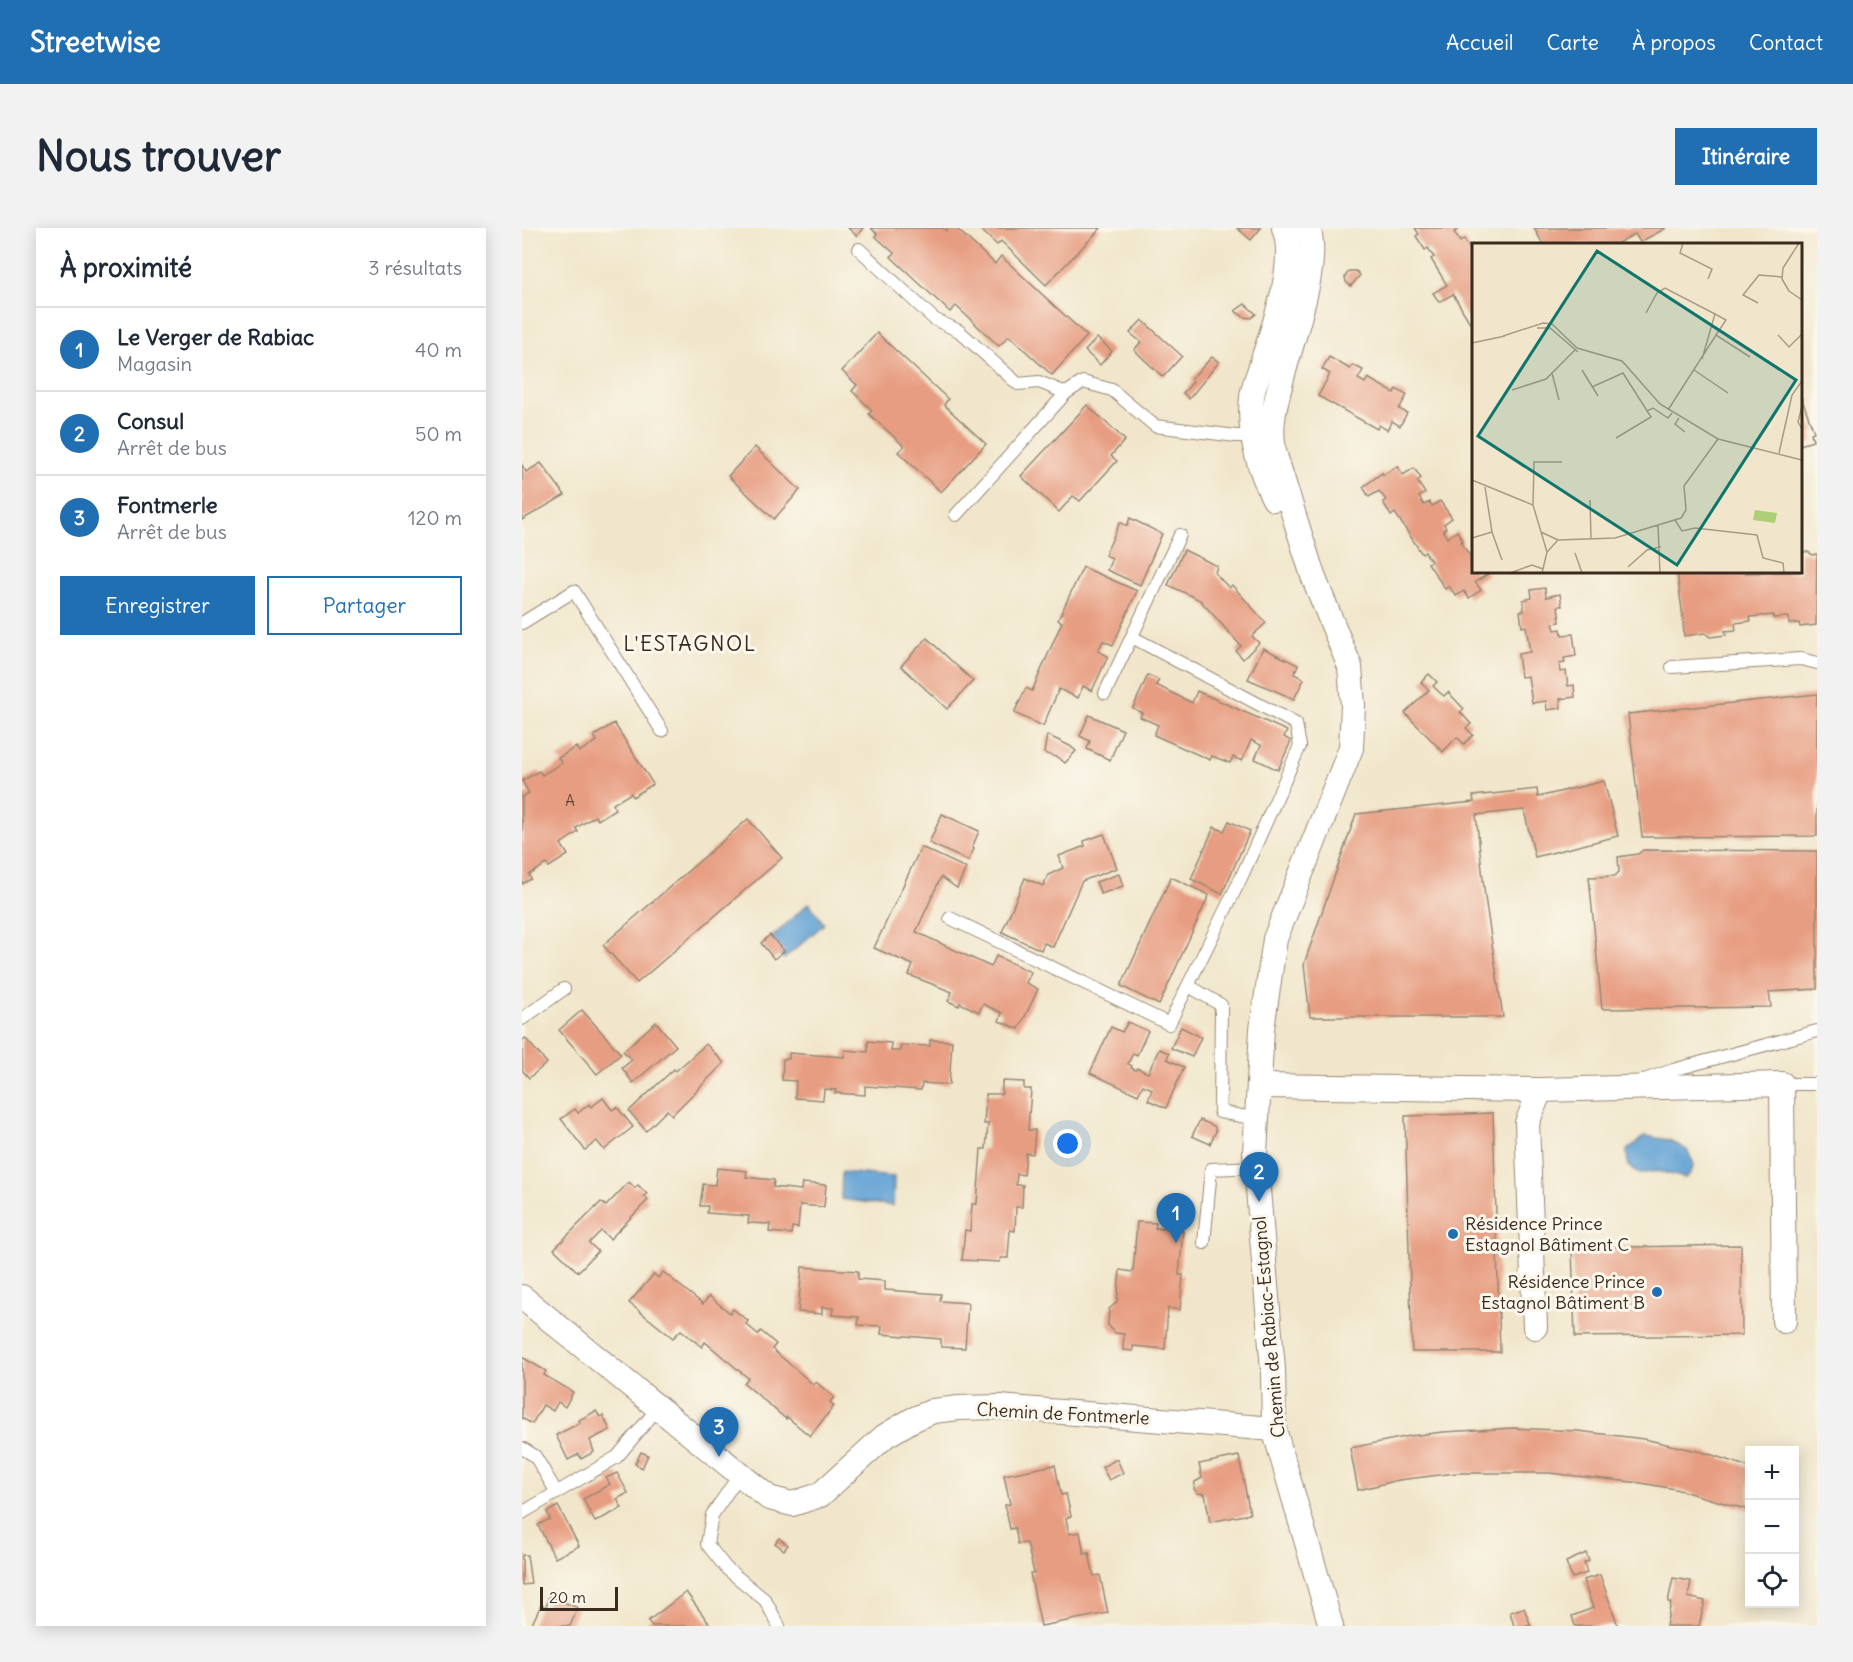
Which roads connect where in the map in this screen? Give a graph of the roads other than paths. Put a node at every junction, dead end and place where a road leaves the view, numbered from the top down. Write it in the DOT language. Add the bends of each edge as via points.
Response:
graph roads {
  1 [pos="1284,228"];
  2 [pos="1308,228"];
  3 [pos="859,249"];
  4 [pos="1277,353"];
  5 [pos="1066,393"];
  6 [pos="1262,436"];
  7 [pos="956,515"];
  8 [pos="1180,535"];
  9 [pos="522,623"];
  10 [pos="1132,637"];
  11 [pos="1817,663"];
  12 [pos="1672,667"];
  13 [pos="1105,693"];
  14 [pos="662,731"];
  15 [pos="950,918"];
  16 [pos="1189,986"];
  17 [pos="564,989"];
  18 [pos="522,1019"];
  19 [pos="1817,1031"];
  20 [pos="1782,1084"];
  21 [pos="1817,1084"];
  22 [pos="1259,1086"];
  23 [pos="1620,1088"];
  24 [pos="1540,1090"];
  25 [pos="1257,1119"];
  26 [pos="1256,1167"];
  27 [pos="1204,1243"];
  28 [pos="522,1297"];
  29 [pos="1784,1321"];
  30 [pos="1535,1327"];
  31 [pos="658,1408"];
  32 [pos="1274,1429"];
  33 [pos="522,1448"];
  34 [pos="740,1474"];
  35 [pos="557,1493"];
  36 [pos="522,1513"];
  37 [pos="779,1626"];
  38 [pos="1331,1626"];
  1 -- 4 [label="street, Chemin de Rabiac-Estagnol" via="1288,242"];
  2 -- 4 [label="street, Chemin de Rabiac-Estagnol" via="1311,270 1303,302"];
  3 -- 5 [label="lane" via="934,319 959,331 1018,384 1039,382"];
  4 -- 6 [label="street, Chemin de Rabiac-Estagnol" via="1272,421"];
  5 -- 6 [label="lane" via="1083,382 1112,390 1155,426"];
  5 -- 7 [label="lane"];
  6 -- 22 [label="street, Chemin de Rabiac-Estagnol" via="1274,452 1313,576 1350,667 1353,705 1351,748 1275,939 1262,1029"];
  8 -- 10 [label="lane"];
  9 -- 14 [label="lane" via="574,591"];
  10 -- 13 [label="lane"];
  10 -- 16 [label="lane" via="1296,724 1300,746"];
  11 -- 12 [label="lane" via="1801,659"];
  15 -- 16 [label="lane" via="1168,1024"];
  16 -- 25 [label="lane" via="1221,1005 1220,1112"];
  17 -- 18 [label="lane"];
  19 -- 23 [label="lane"];
  20 -- 21 [label="lane"];
  20 -- 23 [label="street"];
  20 -- 29 [label="street"];
  22 -- 24 [label="street"];
  22 -- 25 [label="street, Chemin de Rabiac-Estagnol"];
  23 -- 24 [label="street"];
  24 -- 30 [label="street" via="1527,1123"];
  25 -- 26 [label="street, Chemin de Rabiac-Estagnol"];
  26 -- 27 [label="lane" via="1211,1168"];
  26 -- 32 [label="street, Chemin de Rabiac-Estagnol" via="1274,1370"];
  28 -- 31 [label="street, Chemin de Fontmerle"];
  31 -- 34 [label="street, Chemin de Fontmerle"];
  31 -- 35 [label="lane" via="617,1457"];
  32 -- 34 [label="street, Chemin de Fontmerle" via="1012,1408 959,1408 933,1411 912,1420 885,1436 820,1495 792,1504 769,1498"];
  32 -- 38 [label="street, Chemin de Rabiac-Estagnol"];
  33 -- 35 [label="lane" via="535,1456"];
  34 -- 37 [label="lane" via="712,1515 707,1544 726,1568 765,1600"];
  35 -- 36 [label="lane"];
}
